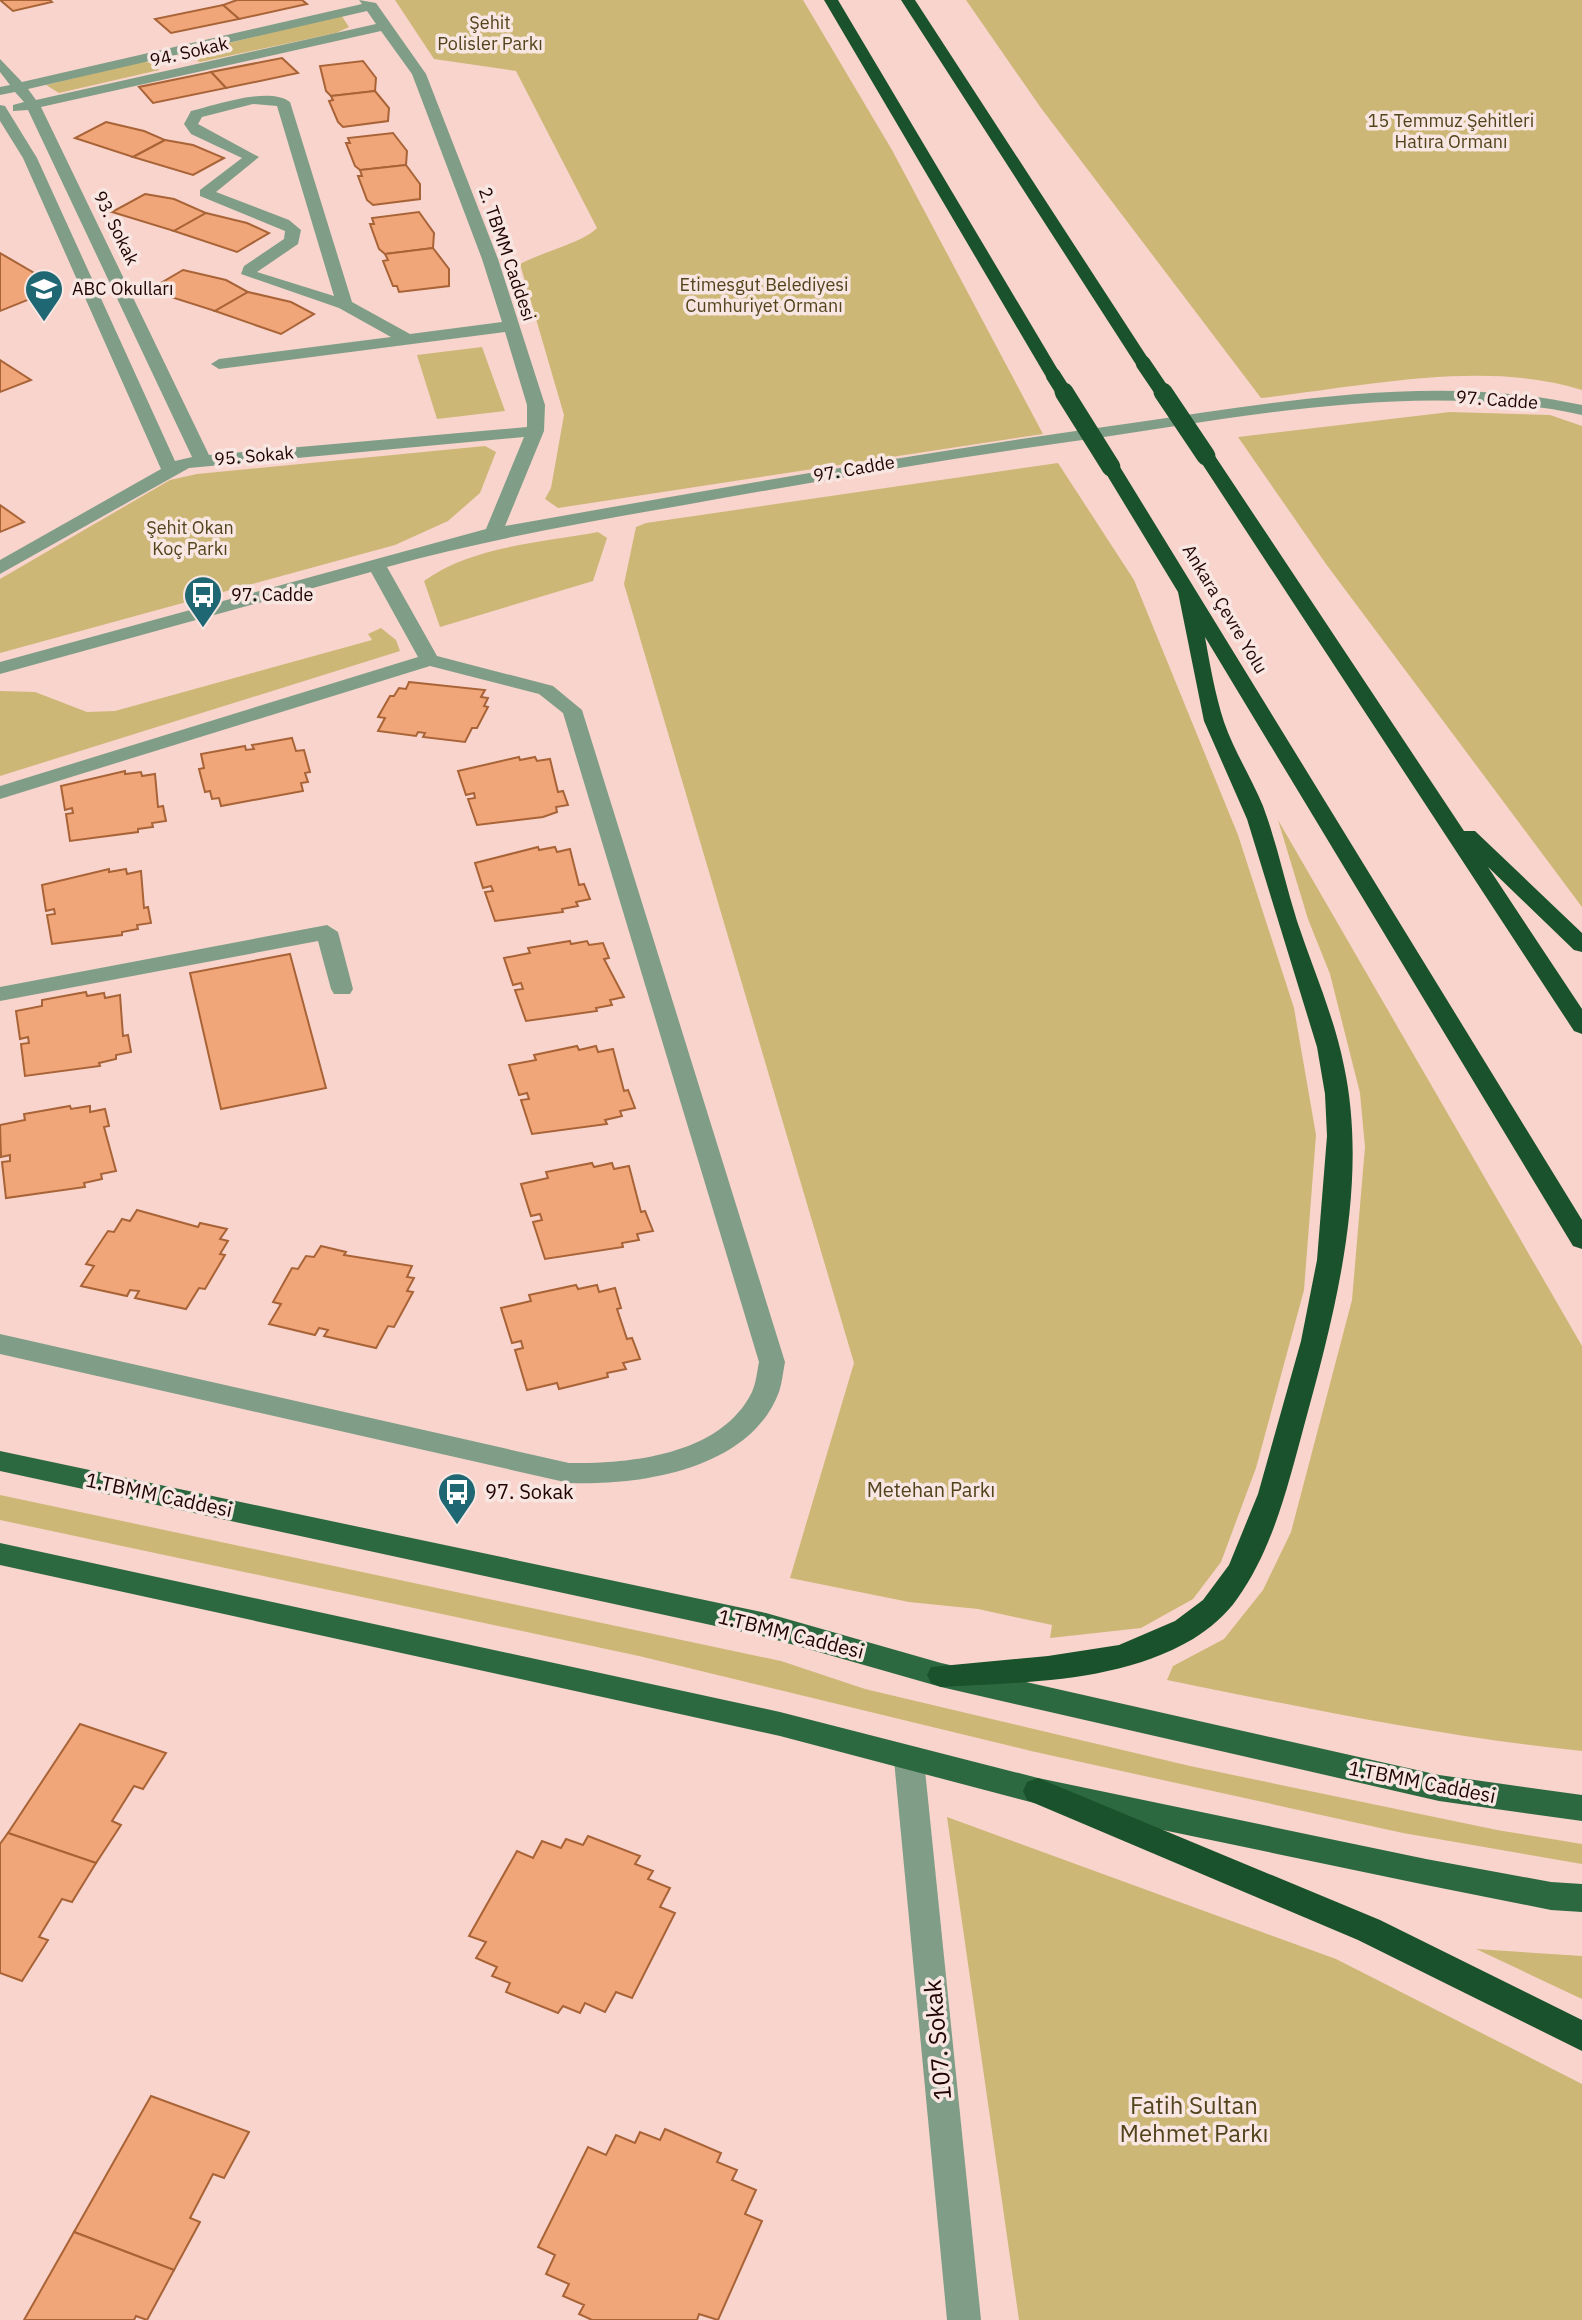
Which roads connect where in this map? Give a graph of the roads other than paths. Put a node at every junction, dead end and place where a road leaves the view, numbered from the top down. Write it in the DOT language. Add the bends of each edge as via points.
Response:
graph roads {
  1 [pos="831,0"];
  2 [pos="908,0"];
  3 [pos="369,3"];
  4 [pos="385,26"];
  5 [pos="0,63"];
  6 [pos="21,86"];
  7 [pos="0,91"];
  8 [pos="33,105"];
  9 [pos="1,111"];
  10 [pos="115,272"];
  11 [pos="85,278"];
  12 [pos="345,305"];
  13 [pos="511,326"];
  14 [pos="409,340"];
  15 [pos="219,364"];
  16 [pos="1582,410"];
  17 [pos="535,431"];
  18 [pos="203,461"];
  19 [pos="170,469"];
  20 [pos="493,534"];
  21 [pos="376,564"];
  22 [pos="0,568"];
  23 [pos="1186,587"];
  24 [pos="429,660"];
  25 [pos="0,668"];
  26 [pos="0,793"];
  27 [pos="1439,809"];
  28 [pos="1582,945"];
  29 [pos="342,989"];
  30 [pos="0,994"];
  31 [pos="1582,1026"];
  32 [pos="1582,1240"];
  33 [pos="0,1344"];
  34 [pos="0,1461"];
  35 [pos="0,1554"];
  36 [pos="941,1675"];
  37 [pos="909,1760"];
  38 [pos="1038,1791"];
  39 [pos="1582,1808"];
  40 [pos="1582,1898"];
  41 [pos="1582,2036"];
  42 [pos="964,2320"];
  1 -- 23 [label="highway, Ankara Çevre Yolu, bridge" via="1053,375"];
  2 -- 27 [label="highway, bridge"];
  3 -- 4 [label="street, 2. TBMM Caddesi"];
  3 -- 6 [label="street, 94. Sokak"];
  4 -- 8 [label="street, 94. Sokak"];
  4 -- 13 [label="street, 2. TBMM Caddesi" via="419,74"];
  5 -- 6 [label="street, 93. Sokak"];
  6 -- 7 [label="street, 94. Sokak"];
  6 -- 8 [label="street, 93. Sokak"];
  8 -- 9 [label="street, 94. Sokak"];
  8 -- 10 [label="street, 93. Sokak"];
  9 -- 11 [label="street" via="30,158"];
  10 -- 11 [label="street"];
  10 -- 18 [label="street, 93. Sokak"];
  11 -- 19 [label="street"];
  12 -- 12 [label="street" via="286,106 264,98 196,114 191,124 196,131 252,157 205,193 293,230 292,241 249,274"];
  12 -- 14 [label="street"];
  13 -- 14 [label="street"];
  13 -- 17 [label="street, 2. TBMM Caddesi" via="536,405"];
  14 -- 15 [label="street"];
  16 -- 20 [label="street, 97. Cadde" via="1532,399 1481,396 1280,407 905,460"];
  17 -- 18 [label="street, 95. Sokak"];
  17 -- 20 [label="street, 2. TBMM Caddesi"];
  18 -- 19 [label="street, 95. Sokak"];
  19 -- 22 [label="street, 95. Sokak"];
  20 -- 21 [label="street, 97. Cadde"];
  21 -- 24 [label="street"];
  21 -- 25 [label="street, 97. Cadde"];
  23 -- 32 [label="highway, Ankara Çevre Yolu"];
  23 -- 36 [label="highway" via="1210,710 1257,818 1317,1007 1337,1090 1334,1251 1273,1490 1241,1567 1215,1607 1171,1638 1129,1654 1075,1665"];
  24 -- 26 [label="street"];
  24 -- 33 [label="street" via="546,690 572,710 772,1362 768,1391 749,1417 690,1456 654,1468 595,1475"];
  27 -- 28 [label="highway"];
  27 -- 31 [label="highway"];
  29 -- 30 [label="street" via="327,932"];
  34 -- 36 [label="main road, 1.TBMM Caddesi" via="766,1625"];
  35 -- 37 [label="main road" via="780,1724"];
  36 -- 39 [label="main road, 1.TBMM Caddesi" via="1439,1788"];
  37 -- 38 [label="main road"];
  37 -- 42 [label="street, 107. Sokak"];
  38 -- 40 [label="main road" via="1426,1872"];
  38 -- 41 [label="highway" via="1369,1930"];
}
